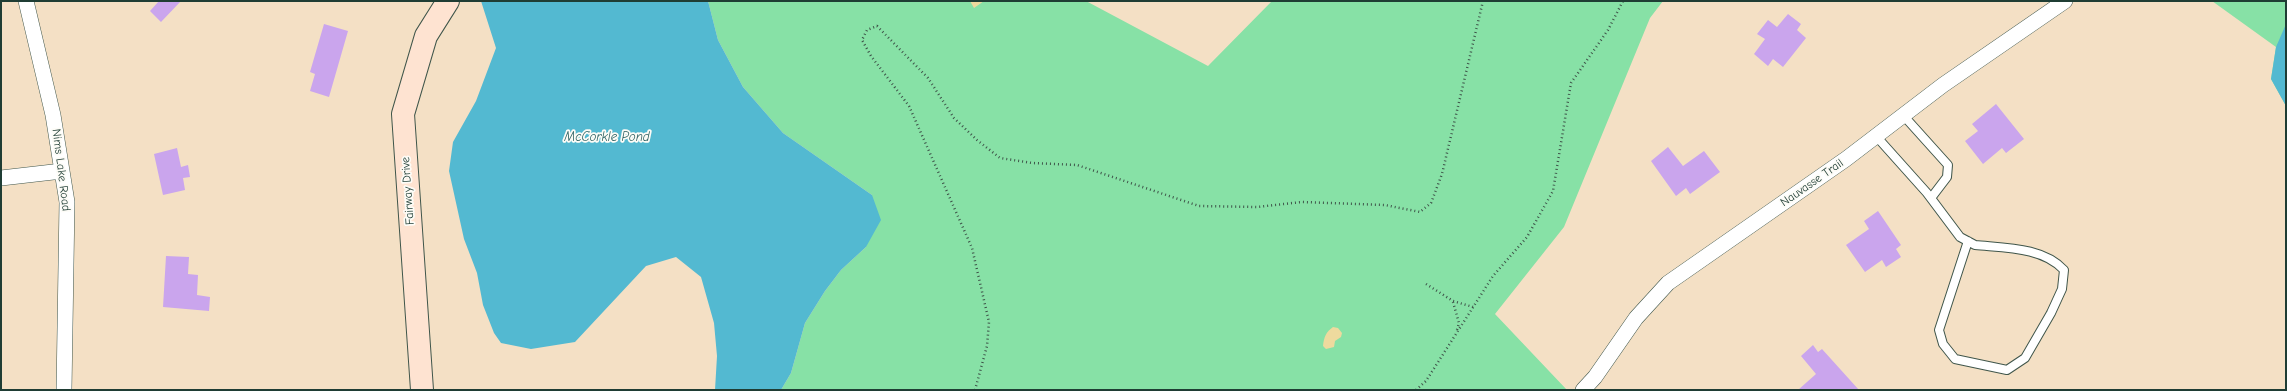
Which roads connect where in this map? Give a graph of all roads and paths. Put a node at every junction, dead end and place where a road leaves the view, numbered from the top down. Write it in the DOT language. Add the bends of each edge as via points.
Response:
graph roads {
  1 [pos="26,1"];
  2 [pos="448,1"];
  3 [pos="1483,1"];
  4 [pos="1623,1"];
  5 [pos="2065,1"];
  6 [pos="1903,115"];
  7 [pos="1876,136"];
  8 [pos="62,171"];
  9 [pos="1,178"];
  10 [pos="1931,198"];
  11 [pos="1968,241"];
  12 [pos="1426,284"];
  13 [pos="1453,301"];
  14 [pos="1472,307"];
  15 [pos="1455,334"];
  16 [pos="64,390"];
  17 [pos="422,390"];
  18 [pos="975,390"];
  19 [pos="1416,390"];
  20 [pos="1583,390"];
  1 -- 8 [label="street, Nims Lake Road" via="54,115"];
  2 -- 17 [label="street, Fairway Drive" via="426,36 403,114"];
  3 -- 18 [label="path" via="1442,174 1431,203 1420,212 1385,205 1302,202 1257,207 1199,206 1077,165 1032,163 1000,158 954,118 928,78 877,26 866,30 862,40 909,106 972,248 989,322 987,346"];
  4 -- 14 [label="path" via="1608,30 1571,83 1553,191 1527,237 1493,276"];
  5 -- 6 [label="street, Nauvasse Trail"];
  6 -- 7 [label="street, Nauvasse Trail"];
  6 -- 10 [label="lane" via="1948,165 1947,177"];
  7 -- 10 [label="lane"];
  7 -- 20 [label="street, Nauvasse Trail" via="1668,283 1636,318"];
  8 -- 9 [label="street"];
  8 -- 16 [label="street, Nims Lake Road" via="67,202"];
  10 -- 11 [label="lane" via="1960,237"];
  11 -- 11 [label="lane" via="1976,245 2034,252 2055,260 2064,270 2062,289 2051,313 2025,358 2007,370 1955,360 1942,344 1939,330"];
  12 -- 13 [label="path"];
  13 -- 14 [label="path"];
  13 -- 15 [label="path" via="1459,323"];
  14 -- 15 [label="path"];
  15 -- 19 [label="path" via="1426,381"];
}
